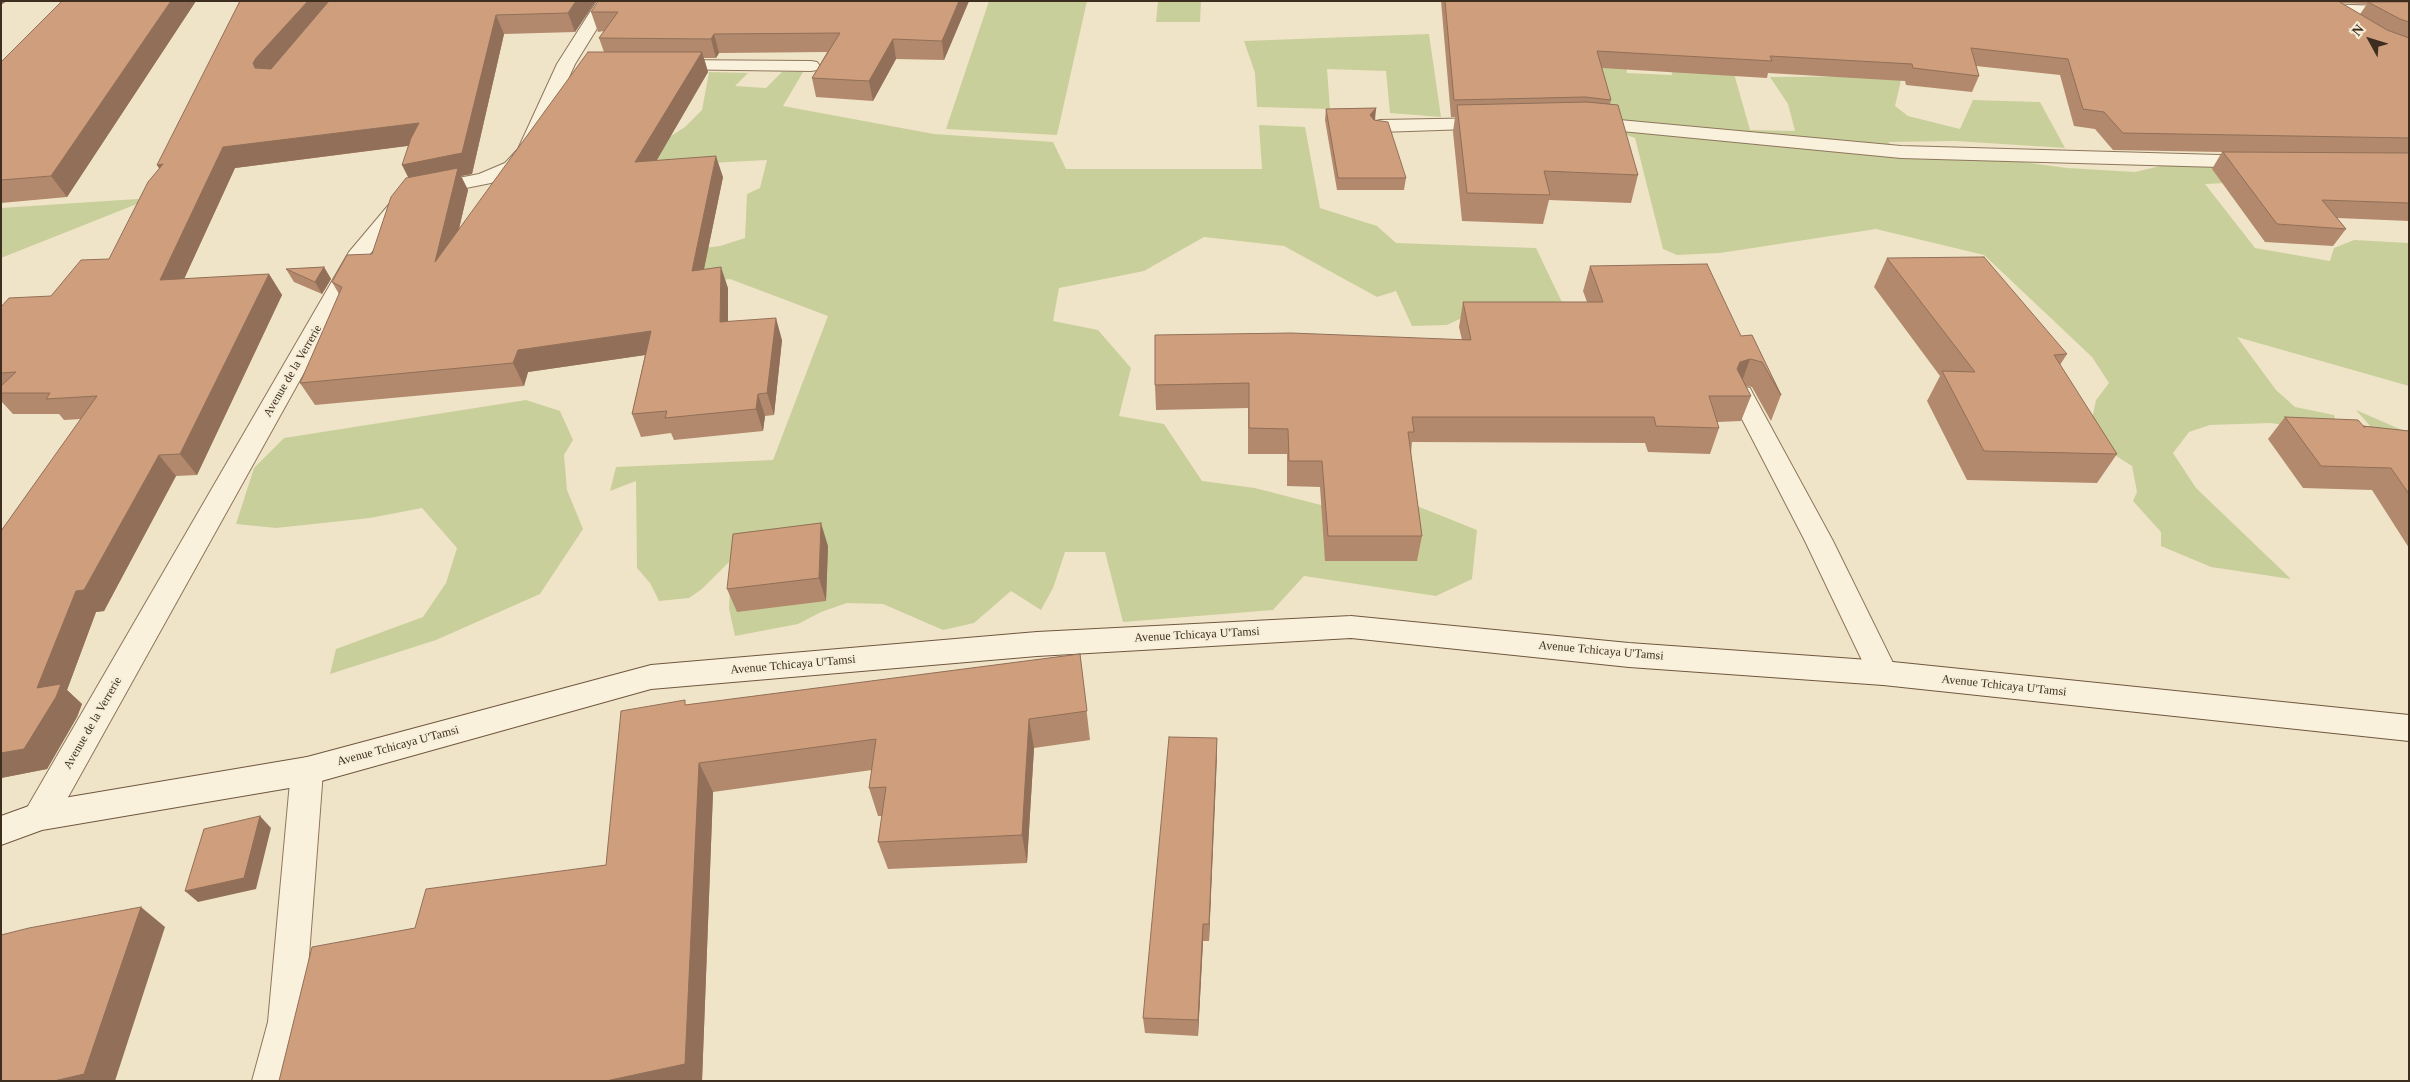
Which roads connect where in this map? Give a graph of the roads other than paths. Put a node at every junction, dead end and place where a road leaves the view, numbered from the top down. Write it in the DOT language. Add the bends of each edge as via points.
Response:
graph roads {
  1 [pos="606,1"];
  2 [pos="2318,5"];
  3 [pos="2409,12"];
  4 [pos="2357,27"];
  5 [pos="654,65"];
  6 [pos="811,66"];
  7 [pos="1571,122"];
  8 [pos="1514,124"];
  9 [pos="1380,126"];
  10 [pos="2274,162"];
  11 [pos="1741,394"];
  12 [pos="1884,673"];
  13 [pos="2409,728"];
  14 [pos="307,771"];
  15 [pos="40,816"];
  16 [pos="1,830"];
  17 [pos="271,1081"];
  1 -- 15 [label="street, Avenue de la Verrerie" via="576,64 527,152 512,167 484,179 409,193 360,252"];
  2 -- 3 [label="street"];
  2 -- 4 [label="street"];
  5 -- 6 [label="street"];
  7 -- 10 [label="street" via="1901,152"];
  8 -- 9 [label="street"];
  11 -- 12 [label="street"];
  12 -- 13 [label="street, Avenue Tchicaya U'Tamsi"];
  12 -- 14 [label="street, Avenue Tchicaya U'Tamsi" via="1629,655 1351,627 1046,644 651,677"];
  14 -- 15 [label="street, Avenue Tchicaya U'Tamsi"];
  14 -- 17 [label="street" via="286,1022"];
  15 -- 16 [label="street, Avenue Tchicaya U'Tamsi"];
}
